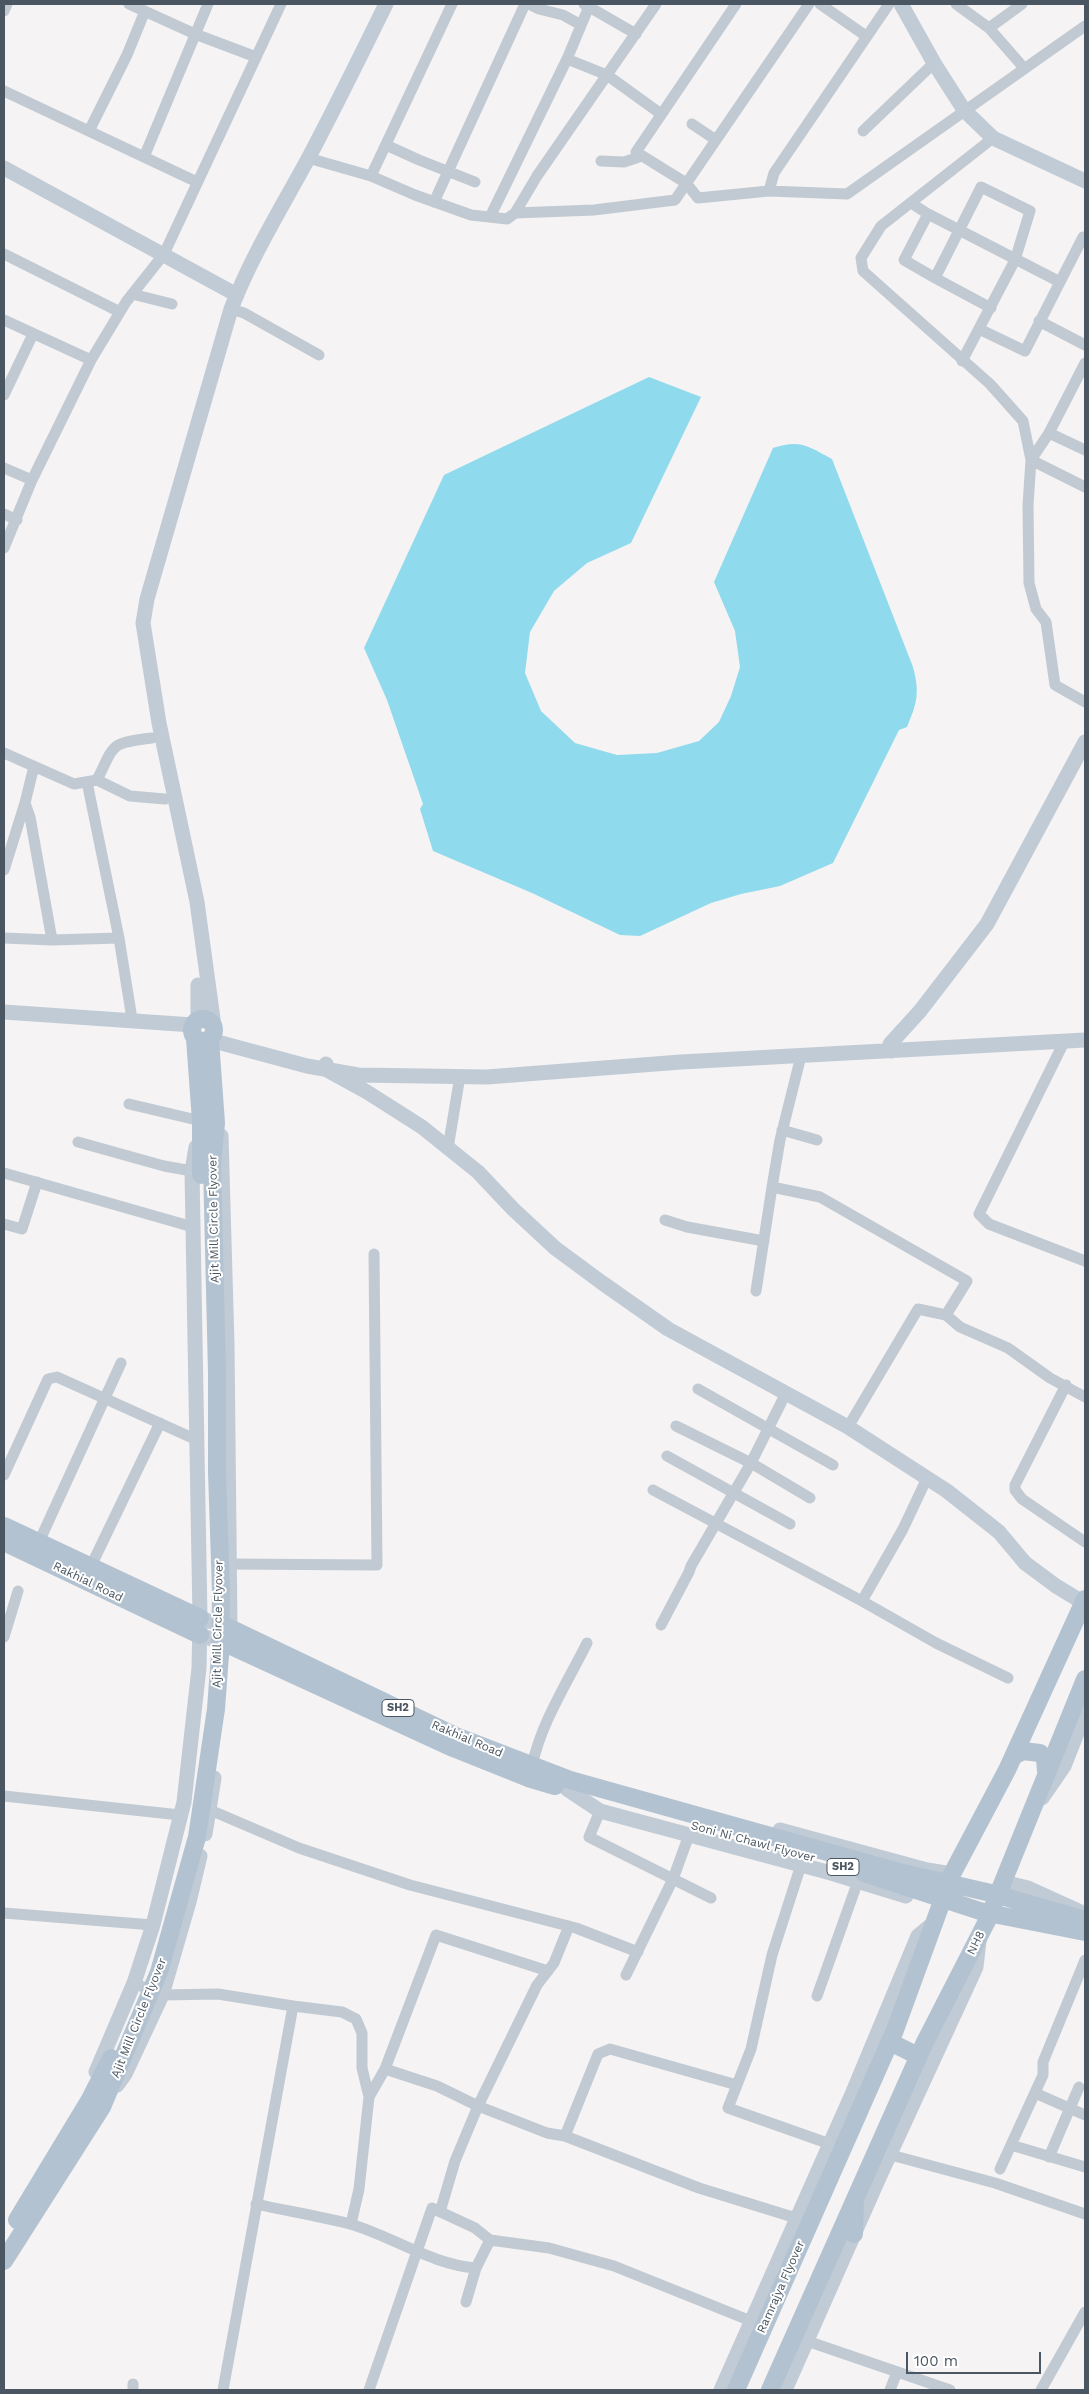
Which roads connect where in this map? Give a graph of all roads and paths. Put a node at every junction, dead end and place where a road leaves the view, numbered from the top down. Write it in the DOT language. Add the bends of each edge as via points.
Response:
graph roads {
  1 [pos="7,4"];
  2 [pos="129,4"];
  3 [pos="208,4"];
  4 [pos="281,4"];
  5 [pos="377,4"];
  6 [pos="386,4"];
  7 [pos="452,4"];
  8 [pos="525,4"];
  9 [pos="529,4"];
  10 [pos="656,4"];
  11 [pos="736,4"];
  12 [pos="809,4"];
  13 [pos="820,4"];
  14 [pos="889,4"];
  15 [pos="901,4"];
  16 [pos="956,4"];
  17 [pos="1022,4"];
  18 [pos="587,5"];
  19 [pos="4,11"];
  20 [pos="145,11"];
  21 [pos="581,25"];
  22 [pos="1085,26"];
  23 [pos="989,28"];
  24 [pos="195,34"];
  25 [pos="636,34"];
  26 [pos="866,36"];
  27 [pos="256,57"];
  28 [pos="567,59"];
  29 [pos="934,64"];
  30 [pos="1024,68"];
  31 [pos="607,75"];
  32 [pos="4,91"];
  33 [pos="964,110"];
  34 [pos="661,114"];
  35 [pos="692,124"];
  36 [pos="89,131"];
  37 [pos="863,131"];
  38 [pos="993,138"];
  39 [pos="716,140"];
  40 [pos="386,145"];
  41 [pos="642,156"];
  42 [pos="144,157"];
  43 [pos="308,158"];
  44 [pos="601,161"];
  45 [pos="4,168"];
  46 [pos="448,172"];
  47 [pos="4,176"];
  48 [pos="371,176"];
  49 [pos="1085,181"];
  50 [pos="197,182"];
  51 [pos="475,182"];
  52 [pos="686,183"];
  53 [pos="769,191"];
  54 [pos="698,198"];
  55 [pos="675,200"];
  56 [pos="434,202"];
  57 [pos="911,203"];
  58 [pos="515,213"];
  59 [pos="928,214"];
  60 [pos="490,217"];
  61 [pos="959,231"];
  62 [pos="1085,239"];
  63 [pos="4,254"];
  64 [pos="162,258"];
  65 [pos="1015,260"];
  66 [pos="935,278"];
  67 [pos="1060,282"];
  68 [pos="132,294"];
  69 [pos="231,299"];
  70 [pos="172,304"];
  71 [pos="991,308"];
  72 [pos="120,312"];
  73 [pos="4,320"];
  74 [pos="1039,321"];
  75 [pos="979,329"];
  76 [pos="33,334"];
  77 [pos="1085,344"];
  78 [pos="318,355"];
  79 [pos="91,360"];
  80 [pos="962,361"];
  81 [pos="1085,363"];
  82 [pos="1081,383"];
  83 [pos="4,395"];
  84 [pos="1049,433"];
  85 [pos="1085,450"];
  86 [pos="1031,460"];
  87 [pos="4,468"];
  88 [pos="32,480"];
  89 [pos="1085,487"];
  90 [pos="4,514"];
  91 [pos="17,520"];
  92 [pos="4,548"];
  93 [pos="1085,702"];
  94 [pos="152,738"];
  95 [pos="1085,742"];
  96 [pos="4,752"];
  97 [pos="34,766"];
  98 [pos="92,781"];
  99 [pos="165,799"];
  100 [pos="25,803"];
  101 [pos="4,870"];
  102 [pos="4,938"];
  103 [pos="119,938"];
  104 [pos="52,940"];
  105 [pos="4,1012"];
  106 [pos="4,1018"];
  107 [pos="132,1019"];
  108 [pos="202,1030"];
  109 [pos="1085,1034"];
  110 [pos="1065,1040"];
  111 [pos="1085,1040"];
  112 [pos="890,1048"];
  113 [pos="801,1056"];
  114 [pos="326,1067"];
  115 [pos="460,1076"];
  116 [pos="129,1104"];
  117 [pos="209,1122"];
  118 [pos="782,1130"];
  119 [pos="817,1140"];
  120 [pos="78,1142"];
  121 [pos="448,1148"];
  122 [pos="192,1171"];
  123 [pos="4,1172"];
  124 [pos="37,1182"];
  125 [pos="772,1187"];
  126 [pos="665,1220"];
  127 [pos="4,1224"];
  128 [pos="193,1227"];
  129 [pos="764,1241"];
  130 [pos="374,1254"];
  131 [pos="1085,1261"];
  132 [pos="756,1291"];
  133 [pos="946,1315"];
  134 [pos="121,1363"];
  135 [pos="1066,1385"];
  136 [pos="698,1389"];
  137 [pos="786,1393"];
  138 [pos="1085,1397"];
  139 [pos="106,1399"];
  140 [pos="160,1423"];
  141 [pos="676,1426"];
  142 [pos="848,1427"];
  143 [pos="769,1429"];
  144 [pos="197,1440"];
  145 [pos="667,1456"];
  146 [pos="751,1463"];
  147 [pos="834,1464"];
  148 [pos="4,1475"];
  149 [pos="927,1478"];
  150 [pos="653,1490"];
  151 [pos="734,1492"];
  152 [pos="810,1498"];
  153 [pos="716,1524"];
  154 [pos="790,1524"];
  155 [pos="4,1526"];
  156 [pos="4,1542"];
  157 [pos="39,1542"];
  158 [pos="1085,1542"];
  159 [pos="230,1564"];
  160 [pos="91,1566"];
  161 [pos="18,1591"];
  162 [pos="862,1600"];
  163 [pos="1084,1601"];
  164 [pos="661,1625"];
  165 [pos="200,1626"];
  166 [pos="229,1636"];
  167 [pos="4,1637"];
  168 [pos="587,1643"];
  169 [pos="1008,1678"];
  170 [pos="1085,1679"];
  171 [pos="1085,1713"];
  172 [pos="1014,1756"];
  173 [pos="532,1766"];
  174 [pos="1046,1771"];
  175 [pos="568,1784"];
  176 [pos="4,1796"];
  177 [pos="601,1801"];
  178 [pos="210,1810"];
  179 [pos="180,1815"];
  180 [pos="1028,1818"];
  181 [pos="689,1835"];
  182 [pos="800,1865"];
  183 [pos="952,1874"];
  184 [pos="673,1879"];
  185 [pos="858,1881"];
  186 [pos="1003,1882"];
  187 [pos="711,1898"];
  188 [pos="4,1913"];
  189 [pos="938,1914"];
  190 [pos="1085,1914"];
  191 [pos="988,1919"];
  192 [pos="1085,1920"];
  193 [pos="153,1924"];
  194 [pos="569,1926"];
  195 [pos="1085,1932"];
  196 [pos="979,1935"];
  197 [pos="1085,1941"];
  198 [pos="638,1952"];
  199 [pos="1085,1960"];
  200 [pos="548,1971"];
  201 [pos="626,1975"];
  202 [pos="145,1995"];
  203 [pos="817,1996"];
  204 [pos="293,2006"];
  205 [pos="890,2042"];
  206 [pos="918,2056"];
  207 [pos="385,2069"];
  208 [pos="737,2085"];
  209 [pos="1079,2086"];
  210 [pos="1035,2093"];
  211 [pos="369,2097"];
  212 [pos="96,2104"];
  213 [pos="478,2106"];
  214 [pos="1069,2108"];
  215 [pos="1085,2115"];
  216 [pos="565,2136"];
  217 [pos="830,2144"];
  218 [pos="1011,2145"];
  219 [pos="890,2155"];
  220 [pos="1049,2157"];
  221 [pos="1085,2168"];
  222 [pos="1000,2169"];
  223 [pos="872,2177"];
  224 [pos="827,2185"];
  225 [pos="854,2200"];
  226 [pos="256,2204"];
  227 [pos="440,2212"];
  228 [pos="800,2212"];
  229 [pos="1085,2214"];
  230 [pos="351,2224"];
  231 [pos="854,2234"];
  232 [pos="490,2240"];
  233 [pos="4,2241"];
  234 [pos="418,2252"];
  235 [pos="4,2261"];
  236 [pos="476,2268"];
  237 [pos="466,2302"];
  238 [pos="1085,2312"];
  239 [pos="752,2321"];
  240 [pos="807,2341"];
  241 [pos="897,2372"];
  242 [pos="929,2387"];
  243 [pos="223,2390"];
  244 [pos="369,2390"];
  245 [pos="721,2390"];
  246 [pos="736,2390"];
  247 [pos="770,2390"];
  248 [pos="786,2390"];
  249 [pos="890,2390"];
  250 [pos="950,2390"];
  251 [pos="1041,2390"];
  1 -- 19 [label="street"];
  2 -- 20 [label="street"];
  3 -- 24 [label="street"];
  4 -- 27 [label="street"];
  5 -- 69 [label="street"];
  6 -- 43 [label="street"];
  7 -- 40 [label="street"];
  8 -- 46 [label="street"];
  9 -- 21 [label="street" via="563,15"];
  10 -- 25 [label="street"];
  11 -- 34 [label="street"];
  12 -- 39 [label="street"];
  13 -- 26 [label="street"];
  14 -- 26 [label="street"];
  15 -- 29 [label="street"];
  16 -- 23 [label="street"];
  17 -- 23 [label="street"];
  18 -- 21 [label="street"];
  18 -- 25 [label="street"];
  20 -- 24 [label="street"];
  20 -- 36 [label="street"];
  21 -- 28 [label="street"];
  22 -- 30 [label="street"];
  23 -- 30 [label="street"];
  24 -- 27 [label="street"];
  24 -- 42 [label="street"];
  25 -- 31 [label="street"];
  26 -- 53 [label="street" via="774,173"];
  27 -- 50 [label="street"];
  28 -- 31 [label="street"];
  28 -- 60 [label="street"];
  29 -- 33 [label="street"];
  29 -- 37 [label="street"];
  30 -- 33 [label="street"];
  31 -- 34 [label="street"];
  31 -- 58 [label="street"];
  32 -- 36 [label="street"];
  33 -- 38 [label="street"];
  33 -- 53 [label="street" via="847,194"];
  34 -- 41 [label="street" via="636,152"];
  35 -- 39 [label="street"];
  36 -- 42 [label="street"];
  38 -- 49 [label="street"];
  38 -- 57 [label="street"];
  39 -- 52 [label="street"];
  40 -- 46 [label="street"];
  40 -- 48 [label="street"];
  41 -- 44 [label="street" via="624,162"];
  41 -- 52 [label="street"];
  42 -- 50 [label="street"];
  43 -- 48 [label="street"];
  43 -- 69 [label="street"];
  45 -- 64 [label="street"];
  46 -- 51 [label="street"];
  46 -- 56 [label="street"];
  47 -- 64 [label="street"];
  48 -- 56 [label="street"];
  50 -- 64 [label="street"];
  52 -- 54 [label="street"];
  52 -- 55 [label="street"];
  53 -- 54 [label="street"];
  54 -- 55 [label="street"];
  55 -- 58 [label="street" via="594,210"];
  56 -- 60 [label="street" via="471,215"];
  57 -- 59 [label="street"];
  57 -- 80 [label="street" via="881,226 861,258 863,271"];
  58 -- 60 [label="street" via="507,219"];
  59 -- 61 [label="street"];
  59 -- 66 [label="street" via="904,260"];
  61 -- 65 [label="street"];
  61 -- 65 [label="street" via="981,187 1030,211"];
  61 -- 66 [label="street"];
  62 -- 67 [label="street" via="1083,237"];
  63 -- 72 [label="street"];
  64 -- 68 [label="street"];
  64 -- 69 [label="street"];
  65 -- 67 [label="street"];
  65 -- 71 [label="street"];
  66 -- 71 [label="street"];
  67 -- 74 [label="street"];
  68 -- 70 [label="street"];
  68 -- 72 [label="street"];
  69 -- 78 [label="street" via="244,313"];
  69 -- 94 [label="street" via="137,596 133,623"];
  69 -- 108 [label="street" via="143,623 159,722 197,902"];
  71 -- 75 [label="street"];
  72 -- 79 [label="street"];
  73 -- 76 [label="street"];
  74 -- 75 [label="street" via="1025,351"];
  74 -- 77 [label="street"];
  75 -- 80 [label="street"];
  76 -- 79 [label="street"];
  76 -- 83 [label="street"];
  79 -- 88 [label="street"];
  80 -- 86 [label="street" via="990,384 1023,421"];
  81 -- 82 [label="street"];
  82 -- 84 [label="street"];
  84 -- 85 [label="street"];
  84 -- 86 [label="street"];
  86 -- 89 [label="street"];
  86 -- 93 [label="street" via="1029,583 1036,609 1046,622 1054,685"];
  87 -- 88 [label="street"];
  88 -- 91 [label="street"];
  90 -- 91 [label="street"];
  91 -- 92 [label="street"];
  94 -- 98 [label="street" via="124,741 112,749"];
  94 -- 99 [label="street"];
  95 -- 112 [label="street" via="987,924"];
  96 -- 97 [label="street"];
  97 -- 98 [label="street" via="74,784"];
  97 -- 100 [label="street"];
  98 -- 99 [label="street" via="130,796"];
  98 -- 103 [label="street"];
  99 -- 108 [label="street" via="187,904"];
  100 -- 101 [label="street"];
  100 -- 104 [label="street"];
  102 -- 104 [label="street"];
  103 -- 104 [label="street"];
  103 -- 107 [label="street"];
  105 -- 107 [label="street"];
  106 -- 108 [label="street"];
  107 -- 108 [label="street"];
  108 -- 114 [label="street"];
  108 -- 117 [label="main road, Ajit Mill Circle Flyover"];
  109 -- 112 [label="street"];
  110 -- 111 [label="street"];
  110 -- 112 [label="street"];
  110 -- 131 [label="street" via="979,1214 990,1224"];
  112 -- 113 [label="street"];
  112 -- 114 [label="street" via="671,1057 487,1070"];
  113 -- 115 [label="street" via="487,1077"];
  113 -- 118 [label="street"];
  114 -- 115 [label="street" via="358,1075"];
  114 -- 121 [label="street" via="422,1127"];
  115 -- 121 [label="street"];
  116 -- 117 [label="street"];
  117 -- 122 [label="street"];
  117 -- 159 [label="street" via="221,1133 223,1171"];
  117 -- 202 [label="main road, Ajit Mill Circle Flyover" via="208,1676 190,1818"];
  118 -- 119 [label="street"];
  118 -- 125 [label="street"];
  120 -- 122 [label="street"];
  121 -- 137 [label="street" via="478,1172 556,1248 601,1282 668,1329"];
  122 -- 128 [label="street"];
  123 -- 124 [label="street"];
  124 -- 127 [label="street" via="22,1229"];
  124 -- 128 [label="street"];
  125 -- 129 [label="street"];
  125 -- 133 [label="street" via="820,1196 967,1281"];
  126 -- 129 [label="street"];
  128 -- 144 [label="street"];
  129 -- 132 [label="street"];
  130 -- 159 [label="street" via="376,1565"];
  133 -- 135 [label="street" via="960,1327 1008,1348 1050,1378"];
  133 -- 142 [label="street" via="918,1309"];
  134 -- 139 [label="street"];
  135 -- 138 [label="street"];
  135 -- 158 [label="street" via="1015,1490 1022,1499"];
  136 -- 143 [label="street"];
  137 -- 142 [label="street"];
  137 -- 143 [label="street"];
  139 -- 140 [label="street"];
  139 -- 148 [label="street" via="57,1377 48,1379"];
  139 -- 157 [label="street"];
  140 -- 144 [label="street"];
  140 -- 160 [label="street"];
  141 -- 146 [label="street"];
  142 -- 149 [label="street"];
  143 -- 146 [label="street"];
  143 -- 147 [label="street"];
  144 -- 165 [label="street"];
  145 -- 151 [label="street"];
  146 -- 151 [label="street"];
  146 -- 152 [label="street"];
  149 -- 162 [label="street" via="903,1529"];
  149 -- 163 [label="street" via="999,1532 1025,1563 1056,1586"];
  150 -- 153 [label="street"];
  151 -- 153 [label="street"];
  151 -- 154 [label="street"];
  153 -- 162 [label="street"];
  153 -- 164 [label="street" via="690,1566"];
  155 -- 157 [label="main road, Rakhial Road"];
  156 -- 165 [label="main road, Rakhial Road"];
  157 -- 160 [label="main road, Rakhial Road"];
  159 -- 166 [label="street"];
  160 -- 165 [label="main road, Rakhial Road"];
  161 -- 167 [label="street"];
  162 -- 169 [label="street" via="936,1643"];
  163 -- 172 [label="main road"];
  165 -- 166 [label="street"];
  165 -- 179 [label="street" via="198,1677"];
  166 -- 173 [label="main road, Rakhial Road / SH2" via="458,1737"];
  166 -- 175 [label="main road, Rakhial Road / SH2" via="453,1748 528,1778"];
  166 -- 178 [label="street"];
  168 -- 173 [label="street" via="551,1715"];
  170 -- 174 [label="main road, NH8"];
  171 -- 180 [label="street" via="1064,1766"];
  172 -- 174 [label="main road" via="1024,1750 1040,1753 1045,1758"];
  172 -- 183 [label="main road, Ramrajya Flyover"];
  173 -- 175 [label="main road, Rakhial Road / SH2"];
  174 -- 180 [label="main road, NH8"];
  175 -- 177 [label="main road, Soni Ni Chawl Flyover / SH2"];
  175 -- 183 [label="street" via="606,1782 927,1870"];
  176 -- 179 [label="street"];
  177 -- 181 [label="street"];
  177 -- 184 [label="street" via="589,1837"];
  177 -- 192 [label="main road, Soni Ni Chawl Flyover / SH2" via="991,1893"];
  177 -- 195 [label="main road, Soni Ni Chawl Flyover / SH2" via="851,1869 975,1910"];
  178 -- 194 [label="street" via="299,1848 410,1886"];
  178 -- 202 [label="street" via="189,1902"];
  179 -- 193 [label="street"];
  180 -- 186 [label="main road, NH8"];
  181 -- 182 [label="street"];
  181 -- 184 [label="street"];
  182 -- 185 [label="street"];
  182 -- 208 [label="street" via="772,1955 751,2049"];
  183 -- 189 [label="main road, Ramrajya Flyover"];
  184 -- 187 [label="street"];
  184 -- 198 [label="street"];
  185 -- 189 [label="street"];
  185 -- 203 [label="street"];
  186 -- 190 [label="street" via="1028,1888"];
  186 -- 191 [label="main road, NH8"];
  188 -- 193 [label="street"];
  189 -- 205 [label="main road, Ramrajya Flyover"];
  189 -- 217 [label="street" via="918,1936"];
  191 -- 196 [label="main road, NH8"];
  191 -- 197 [label="street"];
  193 -- 202 [label="street"];
  194 -- 198 [label="street"];
  194 -- 200 [label="street"];
  196 -- 206 [label="main road, NH8"];
  196 -- 219 [label="street" via="976,1968"];
  198 -- 201 [label="street"];
  199 -- 210 [label="street" via="1043,2062 1043,2076"];
  200 -- 207 [label="street" via="436,1935"];
  200 -- 213 [label="street" via="537,1985"];
  202 -- 204 [label="street" via="218,1994"];
  202 -- 212 [label="main road, Ajit Mill Circle Flyover" via="104,2074"];
  202 -- 212 [label="street" via="125,2074"];
  204 -- 211 [label="street" via="342,2012 356,2018 362,2033 362,2068"];
  204 -- 226 [label="street"];
  205 -- 206 [label="main road"];
  205 -- 224 [label="main road, Ramrajya Flyover"];
  206 -- 223 [label="main road, NH8"];
  207 -- 211 [label="street"];
  207 -- 213 [label="street" via="437,2086"];
  208 -- 216 [label="street" via="610,2049 598,2054"];
  208 -- 217 [label="street" via="728,2108"];
  209 -- 214 [label="street"];
  210 -- 214 [label="street"];
  210 -- 218 [label="street"];
  211 -- 230 [label="street" via="359,2189"];
  212 -- 233 [label="main road"];
  212 -- 235 [label="main road" via="82,2141"];
  213 -- 216 [label="street"];
  213 -- 227 [label="street" via="455,2161"];
  214 -- 215 [label="street"];
  214 -- 220 [label="street"];
  216 -- 228 [label="street" via="699,2188"];
  217 -- 228 [label="street"];
  218 -- 220 [label="street"];
  218 -- 222 [label="street"];
  219 -- 223 [label="street"];
  219 -- 229 [label="street" via="995,2182"];
  220 -- 221 [label="street"];
  223 -- 225 [label="main road, NH8"];
  223 -- 231 [label="street"];
  224 -- 228 [label="main road"];
  224 -- 246 [label="main road, Ramrajya Flyover"];
  225 -- 231 [label="main road"];
  225 -- 247 [label="main road"];
  226 -- 230 [label="street"];
  226 -- 243 [label="street"];
  227 -- 232 [label="street" via="475,2228"];
  227 -- 234 [label="street" via="432,2208"];
  228 -- 239 [label="street"];
  230 -- 234 [label="street"];
  231 -- 240 [label="street"];
  232 -- 236 [label="street"];
  232 -- 239 [label="street" via="549,2248 614,2266"];
  234 -- 236 [label="street"];
  234 -- 244 [label="street"];
  236 -- 237 [label="street"];
  238 -- 251 [label="street"];
  239 -- 245 [label="street"];
  240 -- 241 [label="street"];
  240 -- 248 [label="street"];
  241 -- 242 [label="street"];
  241 -- 249 [label="street"];
  242 -- 250 [label="street"];
}
